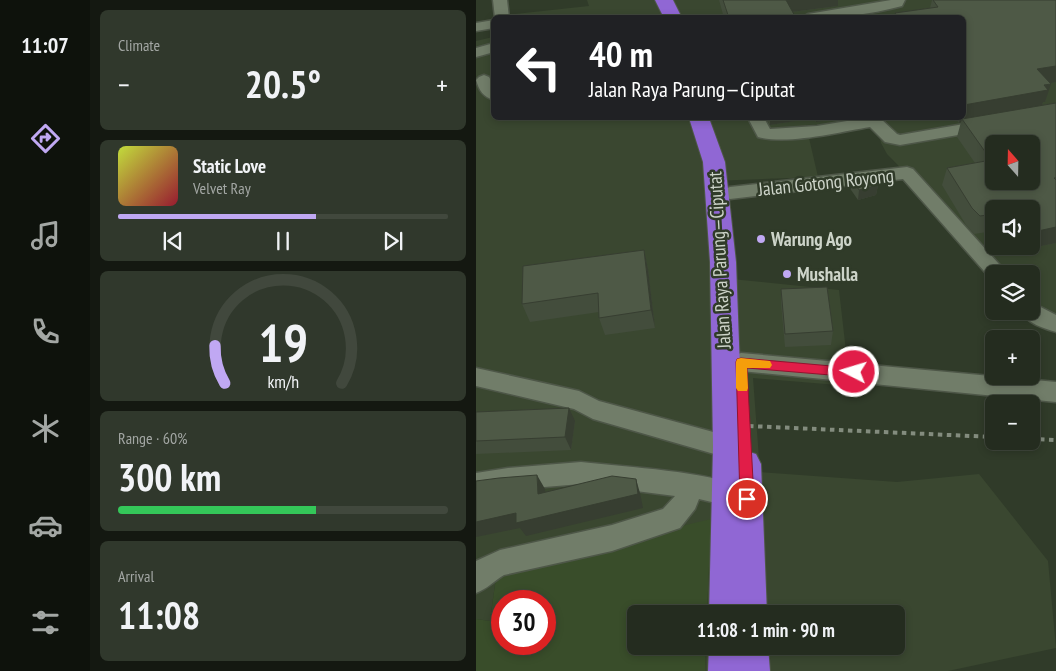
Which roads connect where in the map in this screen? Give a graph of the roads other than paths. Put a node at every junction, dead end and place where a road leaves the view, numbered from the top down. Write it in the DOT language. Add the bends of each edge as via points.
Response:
graph roads {
  1 [pos="500,0"];
  2 [pos="650,0"];
  3 [pos="664,0"];
  4 [pos="898,0"];
  5 [pos="502,15"];
  6 [pos="657,15"];
  7 [pos="672,15"];
  8 [pos="828,15"];
  9 [pos="491,24"];
  10 [pos="476,27"];
  11 [pos="491,48"];
  12 [pos="476,53"];
  13 [pos="484,80"];
  14 [pos="491,92"];
  15 [pos="701,120"];
  16 [pos="716,120"];
  17 [pos="757,120"];
  18 [pos="998,123"];
  19 [pos="730,193"];
  20 [pos="990,265"];
  21 [pos="1040,317"];
  22 [pos="1056,324"];
  23 [pos="741,362"];
  24 [pos="476,377"];
  25 [pos="1056,392"];
  26 [pos="736,436"];
  27 [pos="476,484"];
  28 [pos="690,486"];
  29 [pos="738,496"];
  30 [pos="476,580"];
  31 [pos="727,605"];
  32 [pos="748,605"];
  33 [pos="727,655"];
  34 [pos="750,655"];
  35 [pos="727,671"];
  36 [pos="751,671"];
  1 -- 5 [label="street"];
  2 -- 6 [label="highway"];
  3 -- 7 [label="highway"];
  4 -- 8 [label="street" via="883,7"];
  9 -- 10 [label="street"];
  11 -- 12 [label="street"];
  13 -- 14 [label="street"];
  15 -- 26 [label="highway, Jalan Raya Parung—Ciputat" via="714,162"];
  16 -- 19 [label="highway, Jalan Raya Parung—Ciputat" via="727,161"];
  17 -- 18 [label="street" via="764,133 768,134 817,131 874,121 891,138 900,140"];
  19 -- 20 [label="street, Jalan Gotong Royong" via="907,173"];
  19 -- 23 [label="highway, Jalan Raya Parung—Ciputat" via="738,261"];
  21 -- 22 [label="street"];
  23 -- 25 [label="street"];
  23 -- 26 [label="highway, Jalan Raya Parung—Ciputat"];
  24 -- 26 [label="street" via="580,401 593,409"];
  26 -- 29 [label="highway, Jalan Raya Parung—Ciputat"];
  27 -- 28 [label="street" via="581,473"];
  28 -- 29 [label="street"];
  28 -- 30 [label="street" via="686,501 671,519 612,538 500,563"];
  29 -- 31 [label="highway, Jalan Raya Parung—Ciputat" via="726,515"];
  29 -- 32 [label="highway, Jalan Raya Parung—Ciputat"];
  33 -- 35 [label="highway"];
  34 -- 36 [label="highway"];
}
